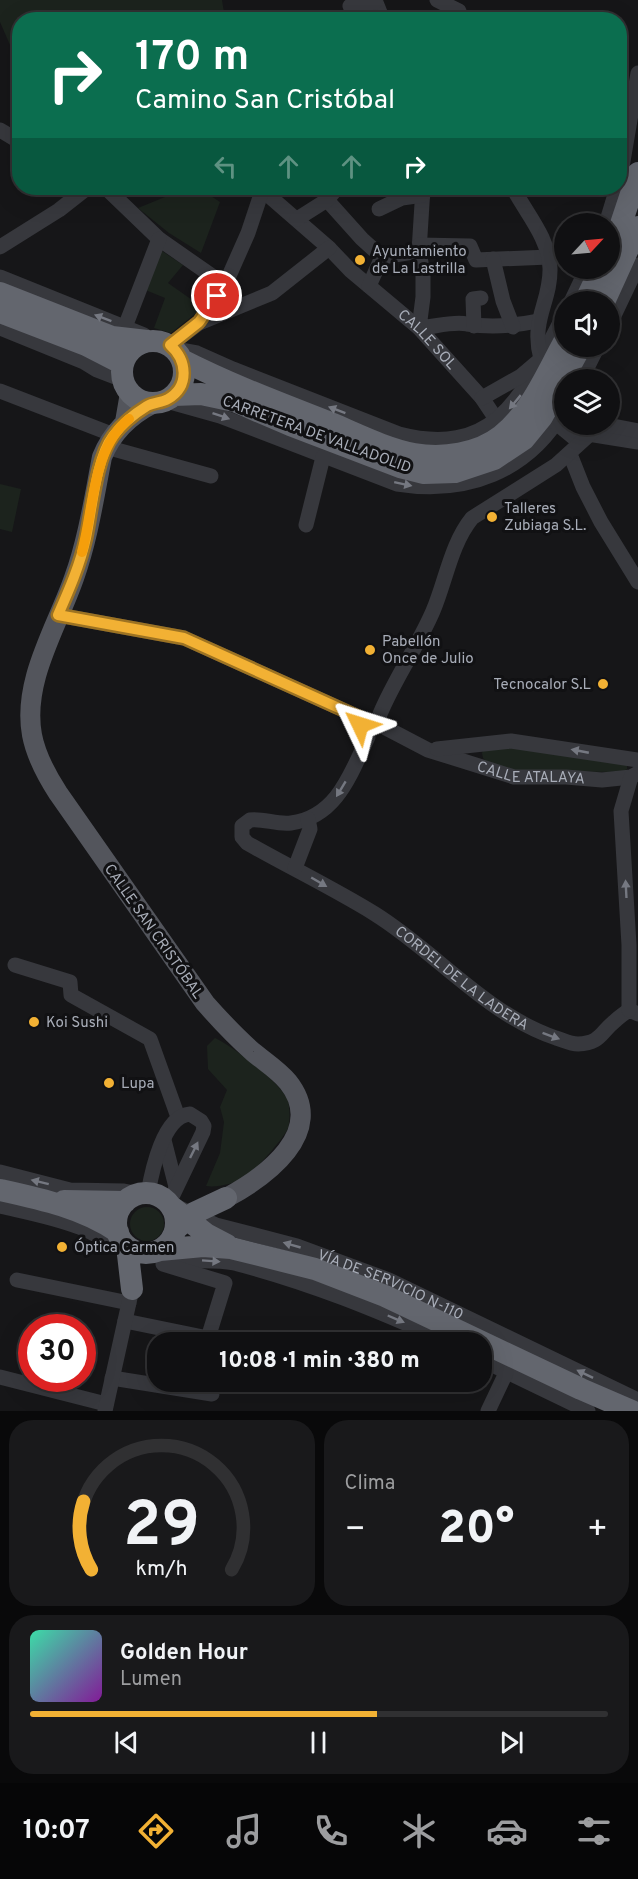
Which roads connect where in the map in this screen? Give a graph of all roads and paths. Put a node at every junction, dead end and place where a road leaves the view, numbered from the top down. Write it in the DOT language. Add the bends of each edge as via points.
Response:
graph roads {
  1 [pos="437,0"];
  2 [pos="375,1"];
  3 [pos="350,6"];
  4 [pos="462,6"];
  5 [pos="638,73"];
  6 [pos="627,138"];
  7 [pos="638,173"];
  8 [pos="78,195"];
  9 [pos="113,195"];
  10 [pos="260,195"];
  11 [pos="270,195"];
  12 [pos="331,195"];
  13 [pos="411,195"];
  14 [pos="423,195"];
  15 [pos="517,195"];
  16 [pos="615,195"];
  17 [pos="327,200"];
  18 [pos="379,209"];
  19 [pos="609,213"];
  20 [pos="297,219"];
  21 [pos="638,227"];
  22 [pos="620,228"];
  23 [pos="159,239"];
  24 [pos="0,247"];
  25 [pos="329,248"];
  26 [pos="419,248"];
  27 [pos="382,257"];
  28 [pos="549,257"];
  29 [pos="493,259"];
  30 [pos="638,265"];
  31 [pos="0,278"];
  32 [pos="225,285"];
  33 [pos="369,286"];
  34 [pos="609,291"];
  35 [pos="0,293"];
  36 [pos="481,298"];
  37 [pos="620,303"];
  38 [pos="0,312"];
  39 [pos="207,316"];
  40 [pos="538,321"];
  41 [pos="474,326"];
  42 [pos="125,327"];
  43 [pos="513,327"];
  44 [pos="0,328"];
  45 [pos="419,328"];
  46 [pos="554,334"];
  47 [pos="166,347"];
  48 [pos="556,357"];
  49 [pos="575,357"];
  50 [pos="541,359"];
  51 [pos="125,379"];
  52 [pos="0,391"];
  53 [pos="482,398"];
  54 [pos="164,399"];
  55 [pos="496,419"];
  56 [pos="554,424"];
  57 [pos="638,431"];
  58 [pos="115,434"];
  59 [pos="573,435"];
  60 [pos="638,442"];
  61 [pos="579,443"];
  62 [pos="323,457"];
  63 [pos="211,476"];
  64 [pos="306,525"];
  65 [pos="638,582"];
  66 [pos="58,615"];
  67 [pos="380,714"];
  68 [pos="361,718"];
  69 [pos="386,729"];
  70 [pos="368,737"];
  71 [pos="428,750"];
  72 [pos="638,760"];
  73 [pos="634,775"];
  74 [pos="308,819"];
  75 [pos="295,868"];
  76 [pos="15,965"];
  77 [pos="634,1012"];
  78 [pos="178,1117"];
  79 [pos="164,1140"];
  80 [pos="0,1172"];
  81 [pos="0,1190"];
  82 [pos="138,1196"];
  83 [pos="226,1198"];
  84 [pos="48,1201"];
  85 [pos="0,1206"];
  86 [pos="179,1210"];
  87 [pos="122,1239"];
  88 [pos="231,1248"];
  89 [pos="157,1251"];
  90 [pos="17,1280"];
  91 [pos="130,1296"];
  92 [pos="125,1322"];
  93 [pos="425,1332"];
  94 [pos="492,1365"];
  95 [pos="506,1373"];
  96 [pos="0,1377"];
  97 [pos="112,1378"];
  98 [pos="212,1394"];
  99 [pos="638,1400"];
  100 [pos="106,1407"];
  101 [pos="488,1411"];
  102 [pos="588,1411"];
  103 [pos="632,1411"];
  1 -- 4 [label="street"];
  2 -- 3 [label="street"];
  5 -- 6 [label="street"];
  7 -- 22 [label="highway"];
  8 -- 24 [label="street"];
  9 -- 23 [label="street"];
  10 -- 32 [label="street"];
  11 -- 20 [label="street, CALLE SOL"];
  12 -- 17 [label="street"];
  13 -- 18 [label="street"];
  14 -- 26 [label="street"];
  15 -- 28 [label="street"];
  16 -- 19 [label="street"];
  17 -- 20 [label="street"];
  17 -- 27 [label="street"];
  20 -- 25 [label="street, CALLE SOL"];
  21 -- 34 [label="highway"];
  23 -- 32 [label="street"];
  23 -- 42 [label="street"];
  25 -- 33 [label="street, CALLE SOL"];
  25 -- 39 [label="street" via="272,293"];
  26 -- 27 [label="street"];
  26 -- 29 [label="street" via="470,246 476,260"];
  26 -- 45 [label="street" via="423,285"];
  27 -- 33 [label="street"];
  28 -- 29 [label="street"];
  28 -- 40 [label="street" via="549,277"];
  29 -- 43 [label="street"];
  30 -- 37 [label="street"];
  42 -- 31 [label="street, CARRETERA DE VALLADOLID, one-way"];
  32 -- 39 [label="street"];
  33 -- 45 [label="street, CALLE SOL"];
  35 -- 47 [label="highway, CARRETERA DE VALLADOLID" via="113,338"];
  36 -- 41 [label="street" via="473,299"];
  38 -- 51 [label="highway" via="86,345"];
  39 -- 47 [label="street"];
  40 -- 43 [label="street"];
  40 -- 50 [label="street"];
  41 -- 43 [label="street"];
  41 -- 45 [label="street"];
  42 -- 47 [label="street, CARRETERA DE VALLADOLID"];
  44 -- 51 [label="street"];
  45 -- 53 [label="street, CALLE SOL"];
  46 -- 50 [label="street, CARRETERA DE VALLADOLID"];
  47 -- 48 [label="highway, CARRETERA DE VALLADOLID" via="214,377 380,443 413,454 438,456 465,453 499,438 527,409"];
  47 -- 51 [label="highway" via="133,348 127,355"];
  47 -- 54 [label="highway" via="183,379"];
  55 -- 47 [label="street, CARRETERA DE VALLADOLID, one-way" via="459,438 422,440 197,353"];
  49 -- 54 [label="highway, CARRETERA DE VALLADOLID" via="542,417 524,439 494,459 455,471 424,472 400,467 234,401 201,394"];
  50 -- 53 [label="street"];
  50 -- 55 [label="street, CARRETERA DE VALLADOLID, one-way" via="520,396"];
  51 -- 54 [label="highway" via="142,401"];
  51 -- 58 [label="main road, CALLE SAN CRISTÓBAL"];
  52 -- 58 [label="street"];
  53 -- 55 [label="street, CALLE SOL"];
  54 -- 58 [label="main road"];
  54 -- 62 [label="street, CARRETERA DE VALLADOLID, one-way" via="220,416"];
  62 -- 56 [label="street, CARRETERA DE VALLADOLID, one-way" via="397,484 449,486 474,482 507,469 529,453"];
  57 -- 61 [label="street" via="602,425"];
  58 -- 63 [label="street"];
  58 -- 66 [label="main road, CALLE SAN CRISTÓBAL" via="80,559"];
  59 -- 61 [label="street"];
  60 -- 61 [label="street"];
  61 -- 65 [label="street" via="583,487"];
  61 -- 67 [label="street" via="556,465 472,518 431,614"];
  62 -- 64 [label="street, CARRETERA DE VALLADOLID"];
  66 -- 68 [label="street" via="184,638"];
  66 -- 83 [label="main road, CALLE SAN CRISTÓBAL" via="36,680 32,707 32,735 45,773 205,1003 295,1093 300,1120 292,1144 263,1175"];
  67 -- 68 [label="street" via="368,712"];
  67 -- 69 [label="street"];
  68 -- 70 [label="street" via="360,729"];
  69 -- 70 [label="street" via="377,737"];
  69 -- 71 [label="street, CALLE ATALAYA"];
  70 -- 74 [label="street, CORDEL DE LA LADERA, one-way" via="338,796"];
  72 -- 71 [label="street, CALLE ATALAYA, one-way" via="511,741"];
  71 -- 73 [label="street, CALLE ATALAYA" via="514,777 602,780"];
  77 -- 73 [label="street, CORDEL DE LA LADERA, one-way" via="621,811"];
  74 -- 75 [label="street" via="310,828"];
  74 -- 75 [label="street, CORDEL DE LA LADERA" via="281,824 254,819 241,830 247,843"];
  75 -- 77 [label="street, CORDEL DE LA LADERA, one-way" via="375,914 493,1004 542,1033 576,1044 592,1042 614,1021"];
  76 -- 78 [label="street" via="70,982 71,995 147,1037 153,1044"];
  78 -- 79 [label="street"];
  86 -- 78 [label="street, one-way" via="204,1125 190,1114"];
  79 -- 82 [label="street"];
  79 -- 86 [label="street"];
  82 -- 80 [label="street, one-way" via="124,1191 70,1190"];
  81 -- 84 [label="highway"];
  82 -- 84 [label="highway"];
  82 -- 86 [label="highway" via="156,1195"];
  82 -- 87 [label="highway" via="117,1216"];
  83 -- 86 [label="highway, CALLE SAN CRISTÓBAL"];
  84 -- 87 [label="highway" via="86,1215"];
  85 -- 87 [label="street" via="83,1228 115,1245"];
  86 -- 88 [label="highway" via="206,1234"];
  86 -- 89 [label="highway" via="171,1241"];
  99 -- 86 [label="street, VÍA DE SERVICIO N-110, one-way" via="389,1280 297,1246 216,1225"];
  87 -- 89 [label="highway" via="140,1253"];
  87 -- 91 [label="highway"];
  88 -- 89 [label="highway" via="192,1246"];
  88 -- 103 [label="highway" via="299,1264 362,1286"];
  89 -- 91 [label="highway"];
  89 -- 92 [label="street" via="159,1261 165,1265 225,1283 208,1338"];
  89 -- 93 [label="street, VÍA DE SERVICIO N-110, one-way" via="169,1259 233,1263 309,1285"];
  90 -- 91 [label="street"];
  91 -- 92 [label="street"];
  92 -- 97 [label="street"];
  94 -- 95 [label="street"];
  95 -- 101 [label="street"];
  95 -- 102 [label="street"];
  96 -- 100 [label="street"];
  97 -- 98 [label="street"];
  97 -- 100 [label="street"];
}
